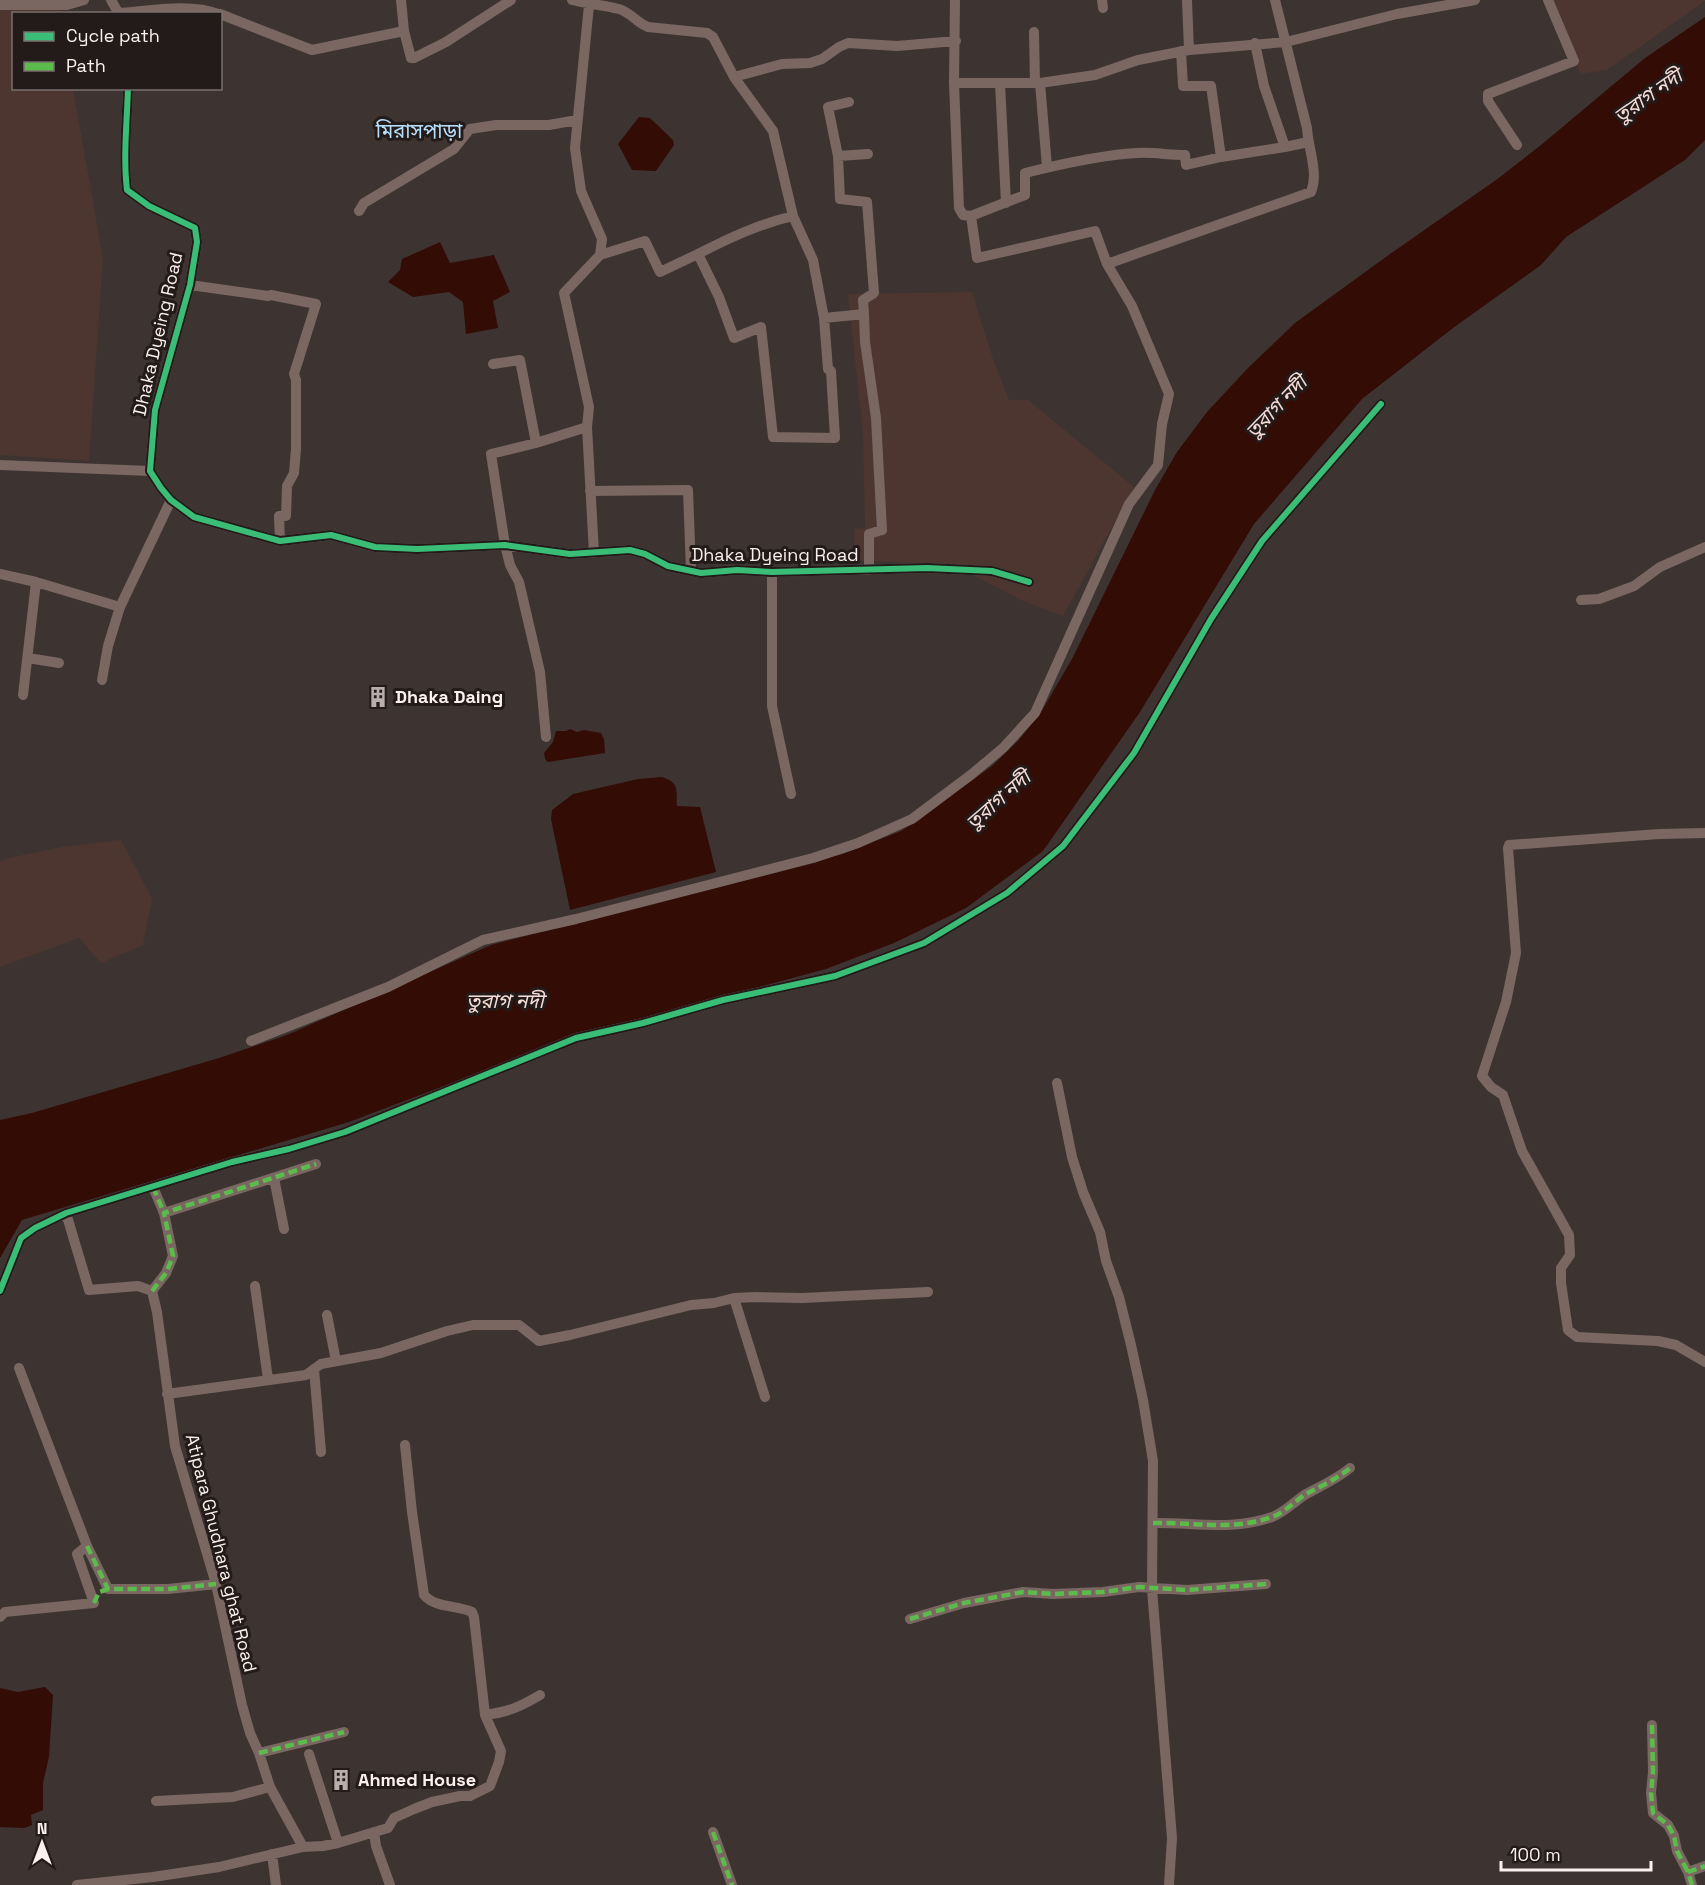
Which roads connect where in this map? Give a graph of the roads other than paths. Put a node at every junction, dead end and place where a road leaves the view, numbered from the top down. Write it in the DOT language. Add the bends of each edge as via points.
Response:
graph roads {
  1 [pos="84,0"];
  2 [pos="401,0"];
  3 [pos="511,0"];
  4 [pos="572,0"];
  5 [pos="955,0"];
  6 [pos="1187,0"];
  7 [pos="1275,0"];
  8 [pos="1548,0"];
  9 [pos="1471,1"];
  10 [pos="0,5"];
  11 [pos="589,5"];
  12 [pos="132,12"];
  13 [pos="214,12"];
  14 [pos="222,15"];
  15 [pos="404,32"];
  16 [pos="1034,32"];
  17 [pos="956,41"];
  18 [pos="1286,42"];
  19 [pos="1255,43"];
  20 [pos="1185,50"];
  21 [pos="734,77"];
  22 [pos="954,83"];
  23 [pos="1000,83"];
  24 [pos="1038,83"];
  25 [pos="128,90"];
  26 [pos="849,102"];
  27 [pos="577,120"];
  28 [pos="1308,142"];
  29 [pos="1517,146"];
  30 [pos="1285,147"];
  31 [pos="868,154"];
  32 [pos="838,156"];
  33 [pos="1221,157"];
  34 [pos="1047,167"];
  35 [pos="1006,203"];
  36 [pos="359,211"];
  37 [pos="793,216"];
  38 [pos="971,216"];
  39 [pos="698,254"];
  40 [pos="600,255"];
  41 [pos="1107,264"];
  42 [pos="190,285"];
  43 [pos="864,314"];
  44 [pos="824,318"];
  45 [pos="493,364"];
  46 [pos="1381,404"];
  47 [pos="587,427"];
  48 [pos="536,443"];
  49 [pos="0,465"];
  50 [pos="150,471"];
  51 [pos="590,491"];
  52 [pos="171,500"];
  53 [pos="280,541"];
  54 [pos="505,545"];
  55 [pos="1705,547"];
  56 [pos="594,553"];
  57 [pos="869,570"];
  58 [pos="691,571"];
  59 [pos="772,572"];
  60 [pos="0,574"];
  61 [pos="36,582"];
  62 [pos="1029,582"];
  63 [pos="1581,600"];
  64 [pos="120,607"];
  65 [pos="28,658"];
  66 [pos="59,663"];
  67 [pos="102,680"];
  68 [pos="23,695"];
  69 [pos="546,737"];
  70 [pos="791,794"];
  71 [pos="1705,834"];
  72 [pos="251,1041"];
  73 [pos="1057,1083"];
  74 [pos="316,1164"];
  75 [pos="274,1178"];
  76 [pos="153,1187"];
  77 [pos="66,1213"];
  78 [pos="164,1213"];
  79 [pos="284,1229"];
  80 [pos="255,1286"];
  81 [pos="0,1291"];
  82 [pos="152,1291"];
  83 [pos="928,1292"];
  84 [pos="734,1298"];
  85 [pos="327,1315"];
  86 [pos="336,1361"];
  87 [pos="1705,1362"];
  88 [pos="19,1368"];
  89 [pos="314,1369"];
  90 [pos="268,1379"];
  91 [pos="167,1394"];
  92 [pos="765,1397"];
  93 [pos="405,1445"];
  94 [pos="321,1452"];
  95 [pos="1350,1468"];
  96 [pos="1153,1523"];
  97 [pos="87,1546"];
  98 [pos="216,1584"];
  99 [pos="1266,1584"];
  100 [pos="108,1589"];
  101 [pos="1152,1589"];
  102 [pos="94,1603"];
  103 [pos="0,1617"];
  104 [pos="910,1619"];
  105 [pos="540,1695"];
  106 [pos="485,1715"];
  107 [pos="1652,1725"];
  108 [pos="344,1732"];
  109 [pos="259,1753"];
  110 [pos="309,1754"];
  111 [pos="270,1787"];
  112 [pos="156,1801"];
  113 [pos="374,1832"];
  114 [pos="712,1832"];
  115 [pos="338,1843"];
  116 [pos="303,1847"];
  117 [pos="272,1854"];
  118 [pos="1705,1866"];
  119 [pos="1688,1872"];
  120 [pos="77,1885"];
  121 [pos="83,1885"];
  122 [pos="276,1885"];
  123 [pos="390,1885"];
  124 [pos="732,1885"];
  125 [pos="1169,1885"];
  126 [pos="1692,1885"];
  1 -- 10 [label="street" via="67,5"];
  2 -- 15 [label="street"];
  3 -- 15 [label="street" via="417,58 411,57"];
  4 -- 11 [label="street"];
  5 -- 17 [label="street"];
  6 -- 20 [label="street"];
  7 -- 18 [label="street"];
  8 -- 29 [label="street" via="1575,61 1488,94 1488,101"];
  9 -- 18 [label="street" via="1397,14"];
  11 -- 21 [label="street" via="621,9 648,27 708,33"];
  11 -- 27 [label="street"];
  12 -- 13 [label="street" via="186,8"];
  14 -- 15 [label="street" via="312,50"];
  16 -- 24 [label="street"];
  17 -- 21 [label="street" via="897,46 848,44 816,61 782,64"];
  17 -- 22 [label="street"];
  18 -- 19 [label="street"];
  18 -- 28 [label="street"];
  19 -- 20 [label="street"];
  19 -- 30 [label="street" via="1264,86"];
  20 -- 24 [label="street" via="1095,75"];
  20 -- 33 [label="street" via="1183,86 1211,86"];
  21 -- 37 [label="street" via="774,131"];
  22 -- 23 [label="street"];
  22 -- 38 [label="street" via="958,208 963,215"];
  23 -- 24 [label="street"];
  23 -- 35 [label="street"];
  24 -- 34 [label="street"];
  25 -- 42 [label="street, Dhaka Dyeing Road" via="124,167 128,190 149,206 195,228 197,242"];
  26 -- 32 [label="street" via="828,107"];
  27 -- 36 [label="street" via="470,129 454,149 364,203"];
  27 -- 40 [label="street" via="577,171 581,191 602,239"];
  28 -- 30 [label="street"];
  28 -- 41 [label="street" via="1315,180 1311,192"];
  30 -- 33 [label="street"];
  31 -- 32 [label="street"];
  32 -- 43 [label="street" via="840,199 867,202 874,292 863,300"];
  33 -- 34 [label="street" via="1186,165 1185,155 1137,153"];
  34 -- 35 [label="street" via="1025,173 1026,195"];
  35 -- 38 [label="street"];
  37 -- 39 [label="street" via="734,235"];
  37 -- 44 [label="street" via="813,260"];
  38 -- 41 [label="street" via="977,258 1095,231"];
  39 -- 40 [label="street" via="660,272 645,242"];
  39 -- 44 [label="street" via="734,338 761,327 773,437 835,438"];
  40 -- 47 [label="street" via="564,293 589,407"];
  41 -- 72 [label="street" via="1132,306 1169,394 1158,465 1129,504 1035,713 1003,748 912,819 858,843 813,858 483,940 388,987"];
  42 -- 50 [label="street, Dhaka Dyeing Road" via="155,410"];
  42 -- 53 [label="street" via="316,304 294,374 294,473 287,486 286,516 279,516"];
  43 -- 44 [label="street"];
  43 -- 57 [label="street" via="876,418 882,530 869,534"];
  45 -- 48 [label="street" via="520,360"];
  46 -- 76 [label="street" via="1262,541 1211,619 1134,753 1063,846 1007,893 924,942 835,976 763,990 576,1038 345,1132"];
  47 -- 48 [label="street"];
  47 -- 51 [label="street"];
  48 -- 54 [label="street" via="491,454"];
  49 -- 50 [label="street"];
  50 -- 52 [label="street, Dhaka Dyeing Road"];
  51 -- 56 [label="street"];
  51 -- 58 [label="street" via="688,490"];
  52 -- 53 [label="street, Dhaka Dyeing Road" via="194,517"];
  52 -- 64 [label="street"];
  53 -- 54 [label="street, Dhaka Dyeing Road" via="331,535 375,547"];
  54 -- 56 [label="street, Dhaka Dyeing Road" via="570,554"];
  54 -- 69 [label="street" via="519,582 540,672"];
  55 -- 63 [label="street" via="1660,567 1634,586 1599,599"];
  56 -- 58 [label="street, Dhaka Dyeing Road" via="630,550"];
  57 -- 59 [label="street, Dhaka Dyeing Road"];
  57 -- 62 [label="street, Dhaka Dyeing Road" via="993,571"];
  58 -- 59 [label="street, Dhaka Dyeing Road"];
  59 -- 70 [label="street" via="772,706"];
  60 -- 61 [label="street"];
  61 -- 64 [label="street"];
  61 -- 65 [label="street"];
  64 -- 67 [label="street"];
  65 -- 66 [label="street"];
  65 -- 68 [label="street"];
  71 -- 87 [label="street" via="1509,845 1516,952 1506,1002 1482,1076 1503,1095 1522,1151 1569,1235 1570,1255 1561,1268 1568,1330 1577,1337 1628,1338 1676,1345"];
  73 -- 96 [label="street" via="1072,1158 1100,1232 1143,1400 1154,1461"];
  74 -- 75 [label="street"];
  75 -- 78 [label="street"];
  75 -- 79 [label="street"];
  76 -- 77 [label="street"];
  76 -- 78 [label="street"];
  77 -- 81 [label="street" via="21,1238"];
  77 -- 82 [label="street" via="89,1290 138,1286"];
  78 -- 82 [label="street" via="173,1256"];
  80 -- 90 [label="street"];
  82 -- 91 [label="street, Atipara Ghudhara ghat Road"];
  83 -- 84 [label="street"];
  84 -- 86 [label="street" via="539,1341 519,1325 473,1325 381,1353"];
  84 -- 92 [label="street"];
  85 -- 86 [label="street"];
  86 -- 89 [label="street"];
  88 -- 97 [label="street"];
  89 -- 90 [label="street" via="306,1375"];
  89 -- 94 [label="street"];
  90 -- 91 [label="street"];
  91 -- 98 [label="street, Atipara Ghudhara ghat Road" via="175,1446"];
  93 -- 106 [label="street" via="424,1595 472,1612"];
  95 -- 96 [label="street" via="1275,1517 1227,1525"];
  96 -- 101 [label="street"];
  97 -- 100 [label="street"];
  97 -- 102 [label="street" via="77,1554"];
  98 -- 100 [label="street"];
  98 -- 109 [label="street, Atipara Ghudhara ghat Road" via="242,1705"];
  99 -- 101 [label="street"];
  100 -- 102 [label="street" via="99,1593"];
  101 -- 104 [label="street" via="1023,1593"];
  101 -- 125 [label="street" via="1172,1838"];
  102 -- 103 [label="street" via="5,1612"];
  105 -- 106 [label="street" via="506,1713"];
  106 -- 113 [label="street" via="501,1751 490,1786 470,1796 414,1809 394,1818 388,1828"];
  107 -- 119 [label="street" via="1653,1814 1668,1825"];
  108 -- 109 [label="street"];
  109 -- 111 [label="street, Atipara Ghudhara ghat Road"];
  110 -- 115 [label="street"];
  111 -- 112 [label="street" via="233,1797"];
  111 -- 116 [label="street, Atipara Ghudhara ghat Road"];
  113 -- 115 [label="street"];
  113 -- 123 [label="street"];
  114 -- 124 [label="street"];
  115 -- 116 [label="street"];
  116 -- 117 [label="street"];
  117 -- 121 [label="street" via="219,1867"];
  117 -- 122 [label="street"];
  118 -- 119 [label="street"];
  119 -- 126 [label="street"];
  120 -- 121 [label="street"];
}
